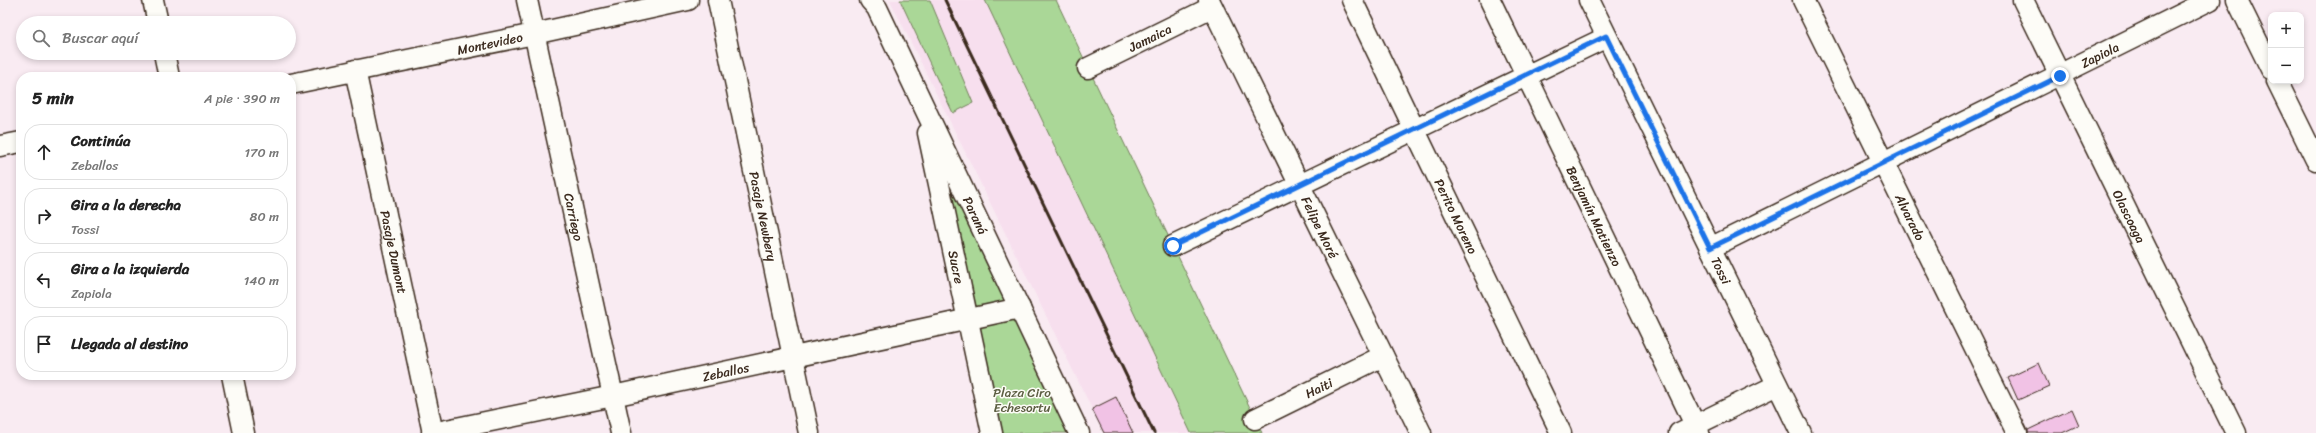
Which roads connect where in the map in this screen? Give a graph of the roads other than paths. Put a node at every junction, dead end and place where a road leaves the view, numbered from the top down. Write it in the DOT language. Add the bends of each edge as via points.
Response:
graph roads {
  1 [pos="153,0"];
  2 [pos="527,0"];
  3 [pos="688,0"];
  4 [pos="718,0"];
  5 [pos="870,0"];
  6 [pos="1352,0"];
  7 [pos="1490,0"];
  8 [pos="1589,0"];
  9 [pos="1803,0"];
  10 [pos="2023,0"];
  11 [pos="2210,0"];
  12 [pos="2237,0"];
  13 [pos="1211,4"];
  14 [pos="156,16"];
  15 [pos="534,34"];
  16 [pos="1606,36"];
  17 [pos="165,60"];
  18 [pos="2268,63"];
  19 [pos="1088,68"];
  20 [pos="355,70"];
  21 [pos="168,72"];
  22 [pos="1526,75"];
  23 [pos="2060,76"];
  24 [pos="296,83"];
  25 [pos="2278,84"];
  26 [pos="921,100"];
  27 [pos="1415,130"];
  28 [pos="16,143"];
  29 [pos="0,146"];
  30 [pos="2316,160"];
  31 [pos="1883,162"];
  32 [pos="1299,185"];
  33 [pos="1173,246"];
  34 [pos="1710,248"];
  35 [pos="1020,308"];
  36 [pos="968,319"];
  37 [pos="793,356"];
  38 [pos="1383,356"];
  39 [pos="233,380"];
  40 [pos="1777,385"];
  41 [pos="613,396"];
  42 [pos="1255,419"];
  43 [pos="1691,430"];
  44 [pos="244,433"];
  45 [pos="433,433"];
  46 [pos="621,433"];
  47 [pos="809,433"];
  48 [pos="992,433"];
  49 [pos="1079,433"];
  50 [pos="1421,433"];
  51 [pos="1561,433"];
  52 [pos="1801,433"];
  53 [pos="2017,433"];
  54 [pos="2236,433"];
  1 -- 14 [label="street"];
  2 -- 15 [label="street, Carriego"];
  3 -- 15 [label="street, Montevideo"];
  4 -- 37 [label="street, Pasaje Newbery"];
  5 -- 26 [label="street, Paraná" via="877,8"];
  6 -- 27 [label="street, Perito Moreno"];
  7 -- 22 [label="street, Benjamín Matienzo"];
  8 -- 16 [label="street, Tossi"];
  9 -- 31 [label="street, Alvarado"];
  10 -- 23 [label="street, Olascoaga"];
  11 -- 23 [label="street, Zapiola"];
  12 -- 18 [label="street"];
  13 -- 19 [label="street, Jamaica"];
  13 -- 32 [label="street, Felipe Moré"];
  15 -- 20 [label="street, Montevideo"];
  15 -- 41 [label="street, Carriego"];
  16 -- 22 [label="street"];
  16 -- 34 [label="street, Tossi"];
  17 -- 21 [label="street"];
  20 -- 24 [label="street, Montevideo"];
  20 -- 45 [label="street, Pasaje Dumont"];
  22 -- 27 [label="street"];
  22 -- 43 [label="street, Benjamín Matienzo"];
  23 -- 31 [label="street, Zapiola"];
  23 -- 54 [label="street, Olascoaga"];
  25 -- 30 [label="street"];
  26 -- 35 [label="street, Paraná"];
  26 -- 36 [label="street, Sucre"];
  27 -- 32 [label="street"];
  27 -- 51 [label="street, Perito Moreno"];
  28 -- 29 [label="street"];
  31 -- 34 [label="street, Zapiola"];
  31 -- 53 [label="street, Alvarado"];
  32 -- 33 [label="street"];
  32 -- 38 [label="street, Felipe Moré"];
  34 -- 40 [label="street, Tossi"];
  35 -- 36 [label="street, Zeballos"];
  35 -- 49 [label="street, Paraná"];
  36 -- 37 [label="street, Zeballos"];
  36 -- 48 [label="street, Sucre"];
  37 -- 41 [label="street, Zeballos"];
  37 -- 47 [label="street, Pasaje Newbery"];
  38 -- 42 [label="street, Haiti"];
  38 -- 50 [label="street, Felipe Moré"];
  39 -- 44 [label="street"];
  40 -- 43 [label="street"];
  40 -- 52 [label="street, Tossi"];
  41 -- 45 [label="street, Zeballos"];
  41 -- 46 [label="street, Carriego"];
}
